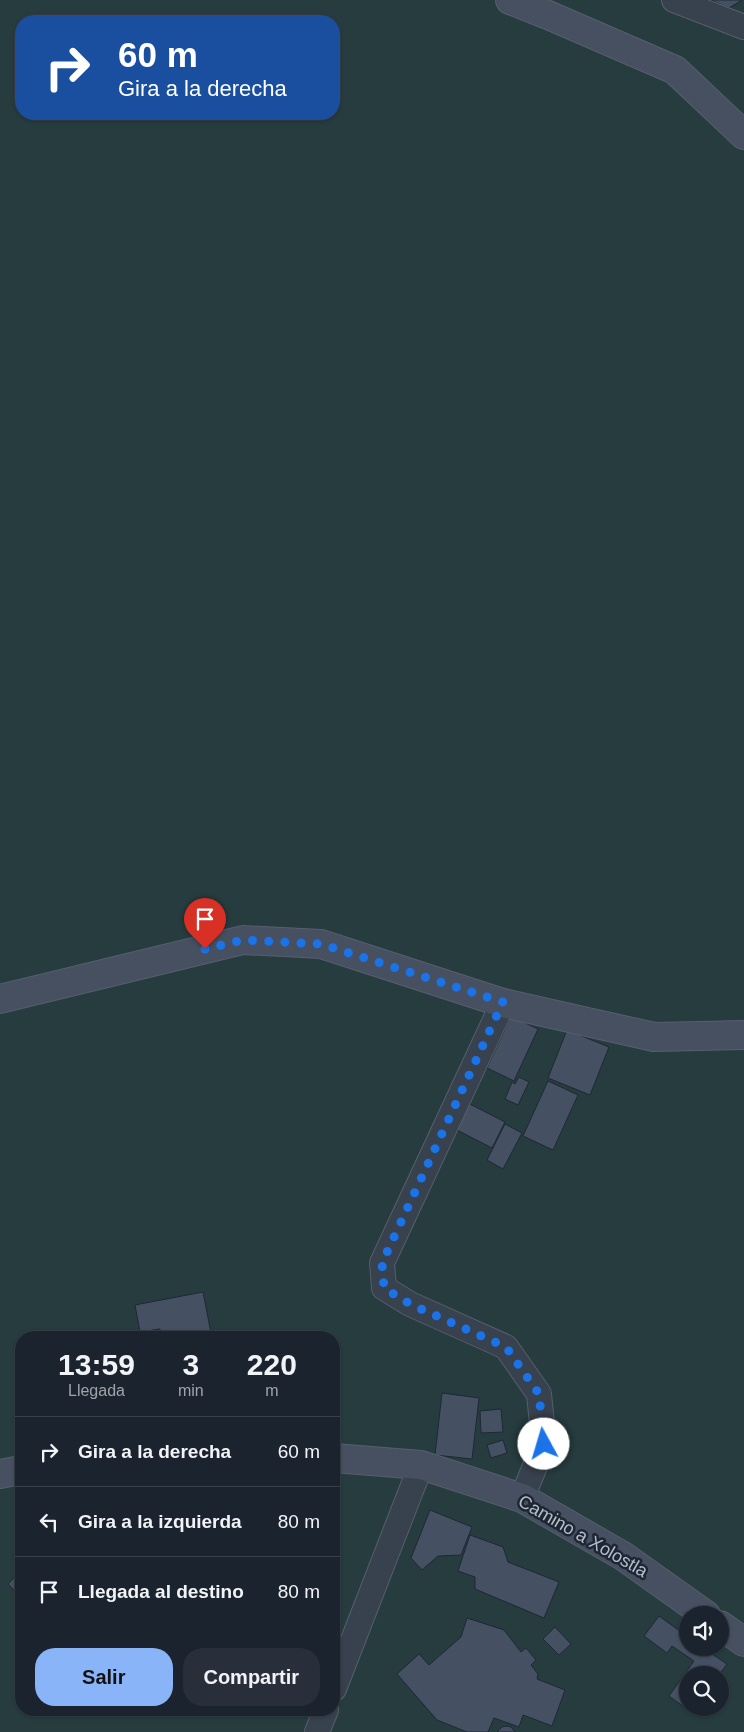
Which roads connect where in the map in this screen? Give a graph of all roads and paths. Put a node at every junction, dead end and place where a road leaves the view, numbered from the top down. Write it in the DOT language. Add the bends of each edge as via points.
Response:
graph roads {
  1 [pos="510,0"];
  2 [pos="674,0"];
  3 [pos="744,27"];
  4 [pos="744,135"];
  5 [pos="0,999"];
  6 [pos="503,1002"];
  7 [pos="744,1035"];
  8 [pos="340,1458"];
  9 [pos="421,1465"];
  10 [pos="15,1471"];
  11 [pos="0,1474"];
  12 [pos="522,1498"];
  13 [pos="693,1606"];
  14 [pos="729,1631"];
  15 [pos="744,1642"];
  16 [pos="340,1674"];
  17 [pos="324,1716"];
  18 [pos="317,1732"];
  1 -- 4 [label="street" via="675,70"];
  2 -- 3 [label="street"];
  5 -- 6 [label="street" via="243,940 321,944"];
  6 -- 7 [label="street" via="654,1037"];
  6 -- 12 [label="street" via="382,1263 384,1288 410,1304 506,1347 539,1394 544,1444"];
  8 -- 9 [label="street, Camino a Xolostla"];
  9 -- 12 [label="street, Camino a Xolostla"];
  9 -- 16 [label="street"];
  10 -- 11 [label="street"];
  12 -- 13 [label="street, Camino a Xolostla" via="623,1556"];
  14 -- 15 [label="street"];
  17 -- 18 [label="street"];
}
